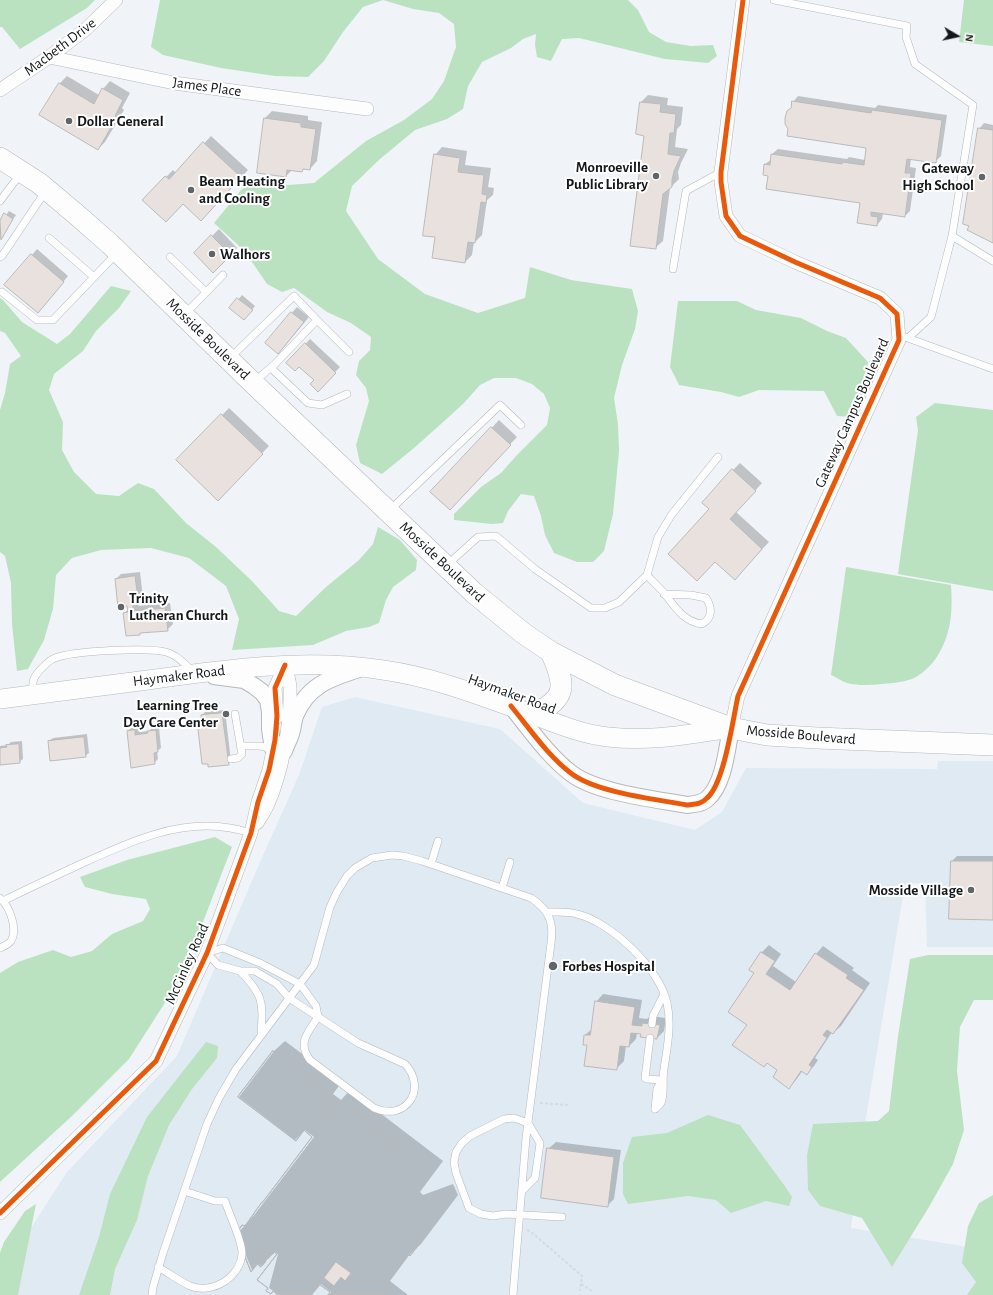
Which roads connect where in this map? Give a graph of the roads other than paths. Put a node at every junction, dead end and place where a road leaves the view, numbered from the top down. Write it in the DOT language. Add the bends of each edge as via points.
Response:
graph roads {
  1 [pos="116,0"];
  2 [pos="743,0"];
  3 [pos="774,0"];
  4 [pos="49,57"];
  5 [pos="0,90"];
  6 [pos="367,109"];
  7 [pos="0,158"];
  8 [pos="22,171"];
  9 [pos="721,172"];
  10 [pos="47,190"];
  11 [pos="0,201"];
  12 [pos="31,213"];
  13 [pos="952,236"];
  14 [pos="49,238"];
  15 [pos="0,250"];
  16 [pos="118,252"];
  17 [pos="0,257"];
  18 [pos="170,257"];
  19 [pos="993,261"];
  20 [pos="673,269"];
  21 [pos="223,275"];
  22 [pos="94,277"];
  23 [pos="2,292"];
  24 [pos="206,292"];
  25 [pos="184,316"];
  26 [pos="317,320"];
  27 [pos="904,336"];
  28 [pos="349,352"];
  29 [pos="228,359"];
  30 [pos="271,368"];
  31 [pos="993,369"];
  32 [pos="253,383"];
  33 [pos="347,394"];
  34 [pos="521,425"];
  35 [pos="718,457"];
  36 [pos="388,512"];
  37 [pos="445,566"];
  38 [pos="647,575"];
  39 [pos="664,594"];
  40 [pos="551,652"];
  41 [pos="286,665"];
  42 [pos="365,668"];
  43 [pos="195,673"];
  44 [pos="32,695"];
  45 [pos="0,699"];
  46 [pos="511,706"];
  47 [pos="235,714"];
  48 [pos="532,714"];
  49 [pos="731,728"];
  50 [pos="993,745"];
  51 [pos="240,746"];
  52 [pos="278,750"];
  53 [pos="231,759"];
  54 [pos="251,833"];
  55 [pos="438,841"];
  56 [pos="510,862"];
  57 [pos="431,864"];
  58 [pos="502,888"];
  59 [pos="1,899"];
  60 [pos="547,912"];
  61 [pos="0,948"];
  62 [pos="207,953"];
  63 [pos="240,971"];
  64 [pos="300,984"];
  65 [pos="664,994"];
  66 [pos="289,998"];
  67 [pos="318,1017"];
  68 [pos="652,1024"];
  69 [pos="261,1036"];
  70 [pos="650,1038"];
  71 [pos="528,1123"];
  72 [pos="184,1191"];
  73 [pos="522,1191"];
  74 [pos="0,1213"];
  75 [pos="519,1215"];
  76 [pos="562,1217"];
  77 [pos="158,1267"];
  78 [pos="152,1295"];
  79 [pos="513,1295"];
  1 -- 4 [label="street, Macbeth Drive" via="86,29"];
  2 -- 9 [label="street, Gateway Campus Boulevard"];
  3 -- 13 [label="lane" via="908,26 906,37 915,64 973,105"];
  4 -- 5 [label="street, Macbeth Drive"];
  4 -- 6 [label="street, James Place" via="174,84"];
  7 -- 8 [label="main road, Mosside Boulevard"];
  8 -- 10 [label="main road, Mosside Boulevard"];
  8 -- 11 [label="lane"];
  9 -- 20 [label="lane" via="686,191"];
  9 -- 27 [label="street, Gateway Campus Boulevard" via="726,216 740,236 880,298 897,314"];
  10 -- 12 [label="lane"];
  10 -- 16 [label="main road, Mosside Boulevard"];
  12 -- 15 [label="lane" via="24,214"];
  12 -- 17 [label="lane"];
  13 -- 19 [label="lane"];
  13 -- 27 [label="lane" via="931,317"];
  14 -- 22 [label="lane"];
  16 -- 22 [label="lane"];
  16 -- 25 [label="main road, Mosside Boulevard"];
  18 -- 24 [label="lane"];
  21 -- 24 [label="lane"];
  22 -- 23 [label="lane" via="52,320 37,320"];
  24 -- 25 [label="lane"];
  25 -- 29 [label="main road, Mosside Boulevard"];
  26 -- 28 [label="lane"];
  26 -- 29 [label="lane" via="294,296"];
  26 -- 30 [label="lane"];
  27 -- 31 [label="lane"];
  27 -- 49 [label="street, Gateway Campus Boulevard" via="899,340 738,696"];
  29 -- 32 [label="main road, Mosside Boulevard"];
  30 -- 32 [label="lane"];
  30 -- 33 [label="lane" via="308,403 322,405"];
  32 -- 36 [label="main road, Mosside Boulevard"];
  34 -- 36 [label="lane" via="500,405"];
  35 -- 38 [label="lane" via="661,531"];
  36 -- 37 [label="main road, Mosside Boulevard"];
  37 -- 38 [label="lane" via="478,537 496,536 535,569 592,608 605,608 619,602"];
  37 -- 40 [label="main road, Mosside Boulevard" via="523,633"];
  38 -- 39 [label="lane"];
  39 -- 39 [label="lane" via="690,621 702,624 707,621 710,604 706,598"];
  40 -- 48 [label="main road" via="560,672 560,692 550,706"];
  40 -- 49 [label="main road, Mosside Boulevard" via="615,685"];
  41 -- 42 [label="main road, Haymaker Road"];
  41 -- 43 [label="main road, Haymaker Road"];
  41 -- 52 [label="street, McGinley Road" via="276,688"];
  42 -- 46 [label="main road, Haymaker Road" via="417,676 452,685"];
  42 -- 52 [label="street" via="334,677 304,698 294,718 291,733"];
  43 -- 44 [label="main road, Haymaker Road"];
  43 -- 44 [label="lane" via="167,652 149,649 78,654 54,658 42,668 34,679"];
  43 -- 52 [label="street" via="244,680 262,692 268,700 270,729"];
  44 -- 45 [label="main road, Haymaker Road"];
  46 -- 48 [label="main road, Haymaker Road"];
  46 -- 49 [label="street" via="552,756 573,775 592,785 687,805 698,804 707,799 718,783"];
  47 -- 51 [label="lane"];
  48 -- 49 [label="main road, Haymaker Road" via="572,729 608,737 651,739"];
  49 -- 50 [label="main road, Mosside Boulevard" via="817,738"];
  51 -- 52 [label="lane" via="260,746"];
  51 -- 53 [label="lane" via="240,757"];
  52 -- 54 [label="street, McGinley Road" via="258,802"];
  54 -- 59 [label="lane" via="208,826 152,835"];
  54 -- 62 [label="street, McGinley Road"];
  55 -- 57 [label="lane"];
  56 -- 58 [label="lane"];
  57 -- 58 [label="lane"];
  57 -- 64 [label="lane" via="392,855 372,858 355,868 337,892 330,907 314,965"];
  58 -- 60 [label="lane" via="531,898"];
  59 -- 61 [label="lane" via="8,908 14,931 11,941"];
  60 -- 65 [label="lane" via="564,911 579,914 613,932 633,949 656,976"];
  60 -- 71 [label="lane" via="552,933"];
  62 -- 63 [label="lane" via="218,965"];
  62 -- 64 [label="lane" via="223,948 260,963"];
  62 -- 74 [label="street, McGinley Road" via="156,1061"];
  63 -- 66 [label="lane" via="255,971 277,984"];
  63 -- 69 [label="lane" via="253,985 260,998"];
  64 -- 66 [label="lane"];
  64 -- 67 [label="lane" via="316,1006"];
  65 -- 68 [label="lane" via="653,1016"];
  65 -- 70 [label="lane" via="670,1017 662,1080 645,1078"];
  66 -- 67 [label="lane"];
  66 -- 69 [label="lane"];
  67 -- 67 [label="lane" via="304,1038 304,1050 310,1060 374,1108 392,1112 401,1110 408,1104 413,1096 415,1078 406,1064 371,1050"];
  69 -- 72 [label="lane" via="219,1098 207,1124"];
  71 -- 73 [label="lane"];
  71 -- 73 [label="lane" via="540,1143 535,1178"];
  71 -- 75 [label="lane" via="514,1118 504,1119 470,1136 456,1152 454,1162 469,1208 493,1216"];
  72 -- 77 [label="lane"];
  72 -- 77 [label="lane" via="215,1201 224,1201 242,1253 237,1268 229,1279 207,1288 191,1286"];
  73 -- 75 [label="lane"];
  75 -- 76 [label="lane"];
  75 -- 79 [label="lane"];
  77 -- 78 [label="lane"];
}
